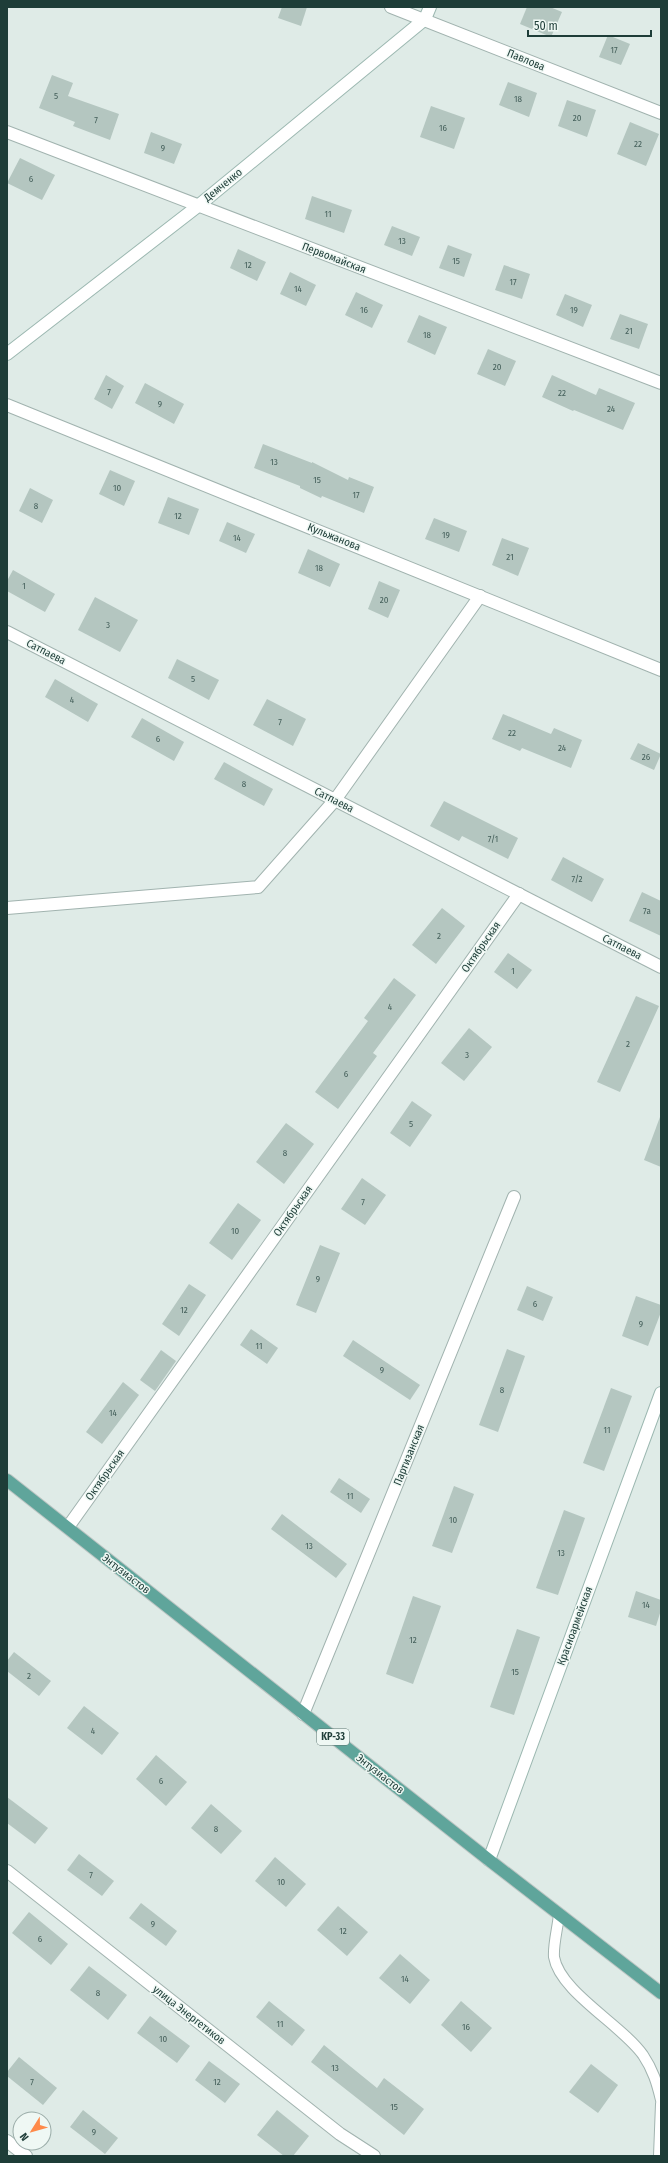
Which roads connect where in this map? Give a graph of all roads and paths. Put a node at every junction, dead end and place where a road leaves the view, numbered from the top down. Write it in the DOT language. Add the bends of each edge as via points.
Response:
graph roads {
  1 [pos="391,7"];
  2 [pos="430,7"];
  3 [pos="425,20"];
  4 [pos="661,113"];
  5 [pos="7,132"];
  6 [pos="198,206"];
  7 [pos="7,354"];
  8 [pos="661,383"];
  9 [pos="7,404"];
  10 [pos="480,596"];
  11 [pos="7,632"];
  12 [pos="661,670"];
  13 [pos="335,800"];
  14 [pos="519,894"];
  15 [pos="7,908"];
  16 [pos="661,967"];
  17 [pos="514,1197"];
  18 [pos="661,1393"];
  19 [pos="7,1480"];
  20 [pos="68,1527"];
  21 [pos="304,1714"];
  22 [pos="489,1860"];
  23 [pos="7,1871"];
  24 [pos="560,1914"];
  25 [pos="661,1993"];
  26 [pos="661,2100"];
  27 [pos="661,2104"];
  28 [pos="7,2141"];
  29 [pos="26,2156"];
  30 [pos="374,2156"];
  31 [pos="659,2156"];
  1 -- 3 [label="street, Павлова"];
  2 -- 3 [label="street, Демченко"];
  3 -- 4 [label="street, Павлова"];
  3 -- 6 [label="street, Демченко"];
  5 -- 6 [label="street, Первомайская"];
  6 -- 7 [label="street, Демченко"];
  6 -- 8 [label="street, Первомайская"];
  9 -- 10 [label="street, Кульжанова"];
  10 -- 12 [label="street, Кульжанова"];
  10 -- 13 [label="street"];
  11 -- 13 [label="street, Сатпаева"];
  13 -- 14 [label="street, Сатпаева"];
  13 -- 15 [label="street" via="258,887"];
  14 -- 16 [label="street, Сатпаева"];
  14 -- 20 [label="street, Октябрьская"];
  17 -- 21 [label="street, Партизанская"];
  18 -- 22 [label="street, Красноармейская"];
  19 -- 20 [label="main road, Энтузиастов / KP-33"];
  20 -- 21 [label="main road, Энтузиастов / KP-33"];
  21 -- 22 [label="main road, Энтузиастов / KP-33"];
  22 -- 24 [label="main road, Энтузиастов / KP-33"];
  23 -- 30 [label="street, улица Энергетиков" via="340,2134"];
  24 -- 25 [label="main road, Энтузиастов / KP-33"];
  24 -- 26 [label="lane" via="554,1956 560,1974 571,1988 598,2010 642,2054 656,2076"];
  27 -- 31 [label="lane"];
  28 -- 29 [label="street"];
}
